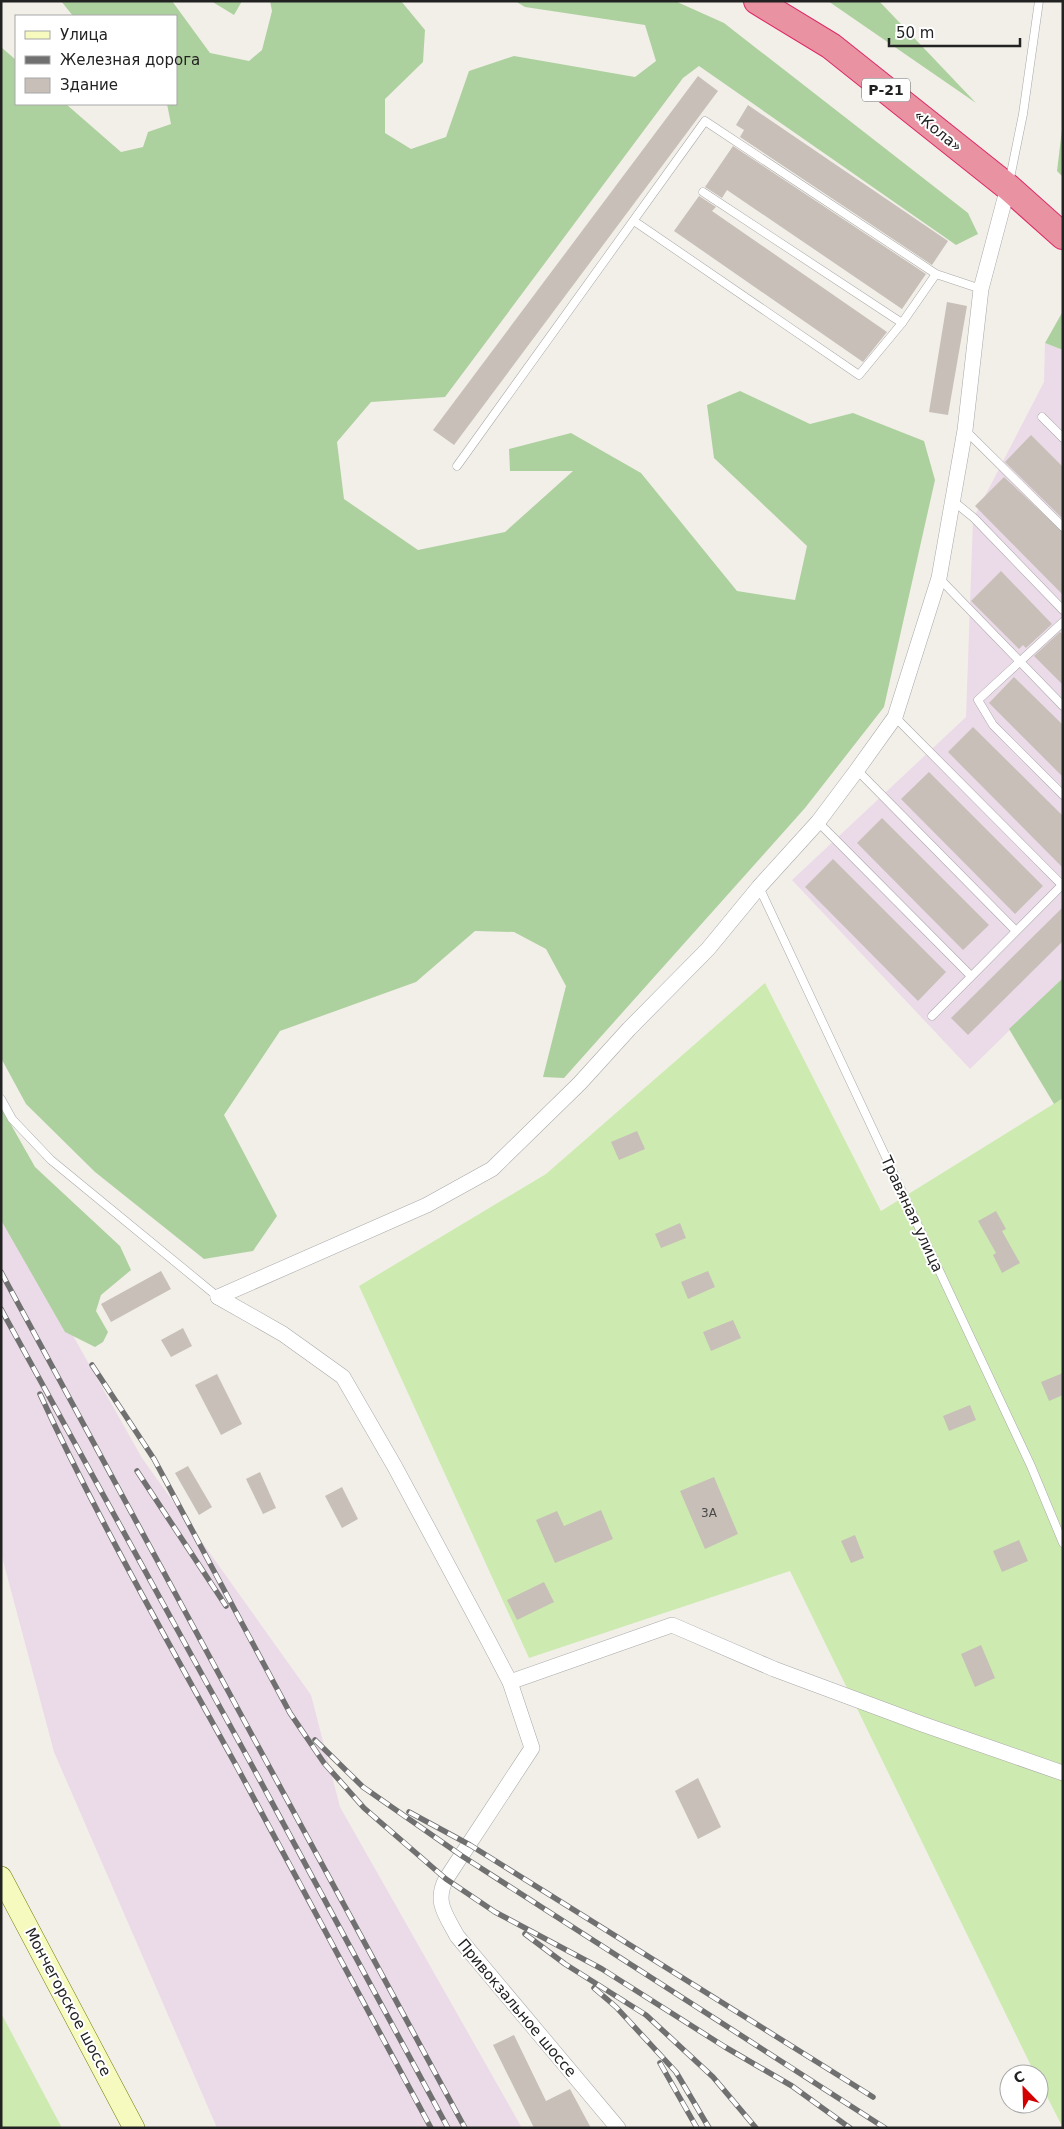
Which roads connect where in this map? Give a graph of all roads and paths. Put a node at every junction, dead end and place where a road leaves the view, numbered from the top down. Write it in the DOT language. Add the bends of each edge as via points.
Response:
graph roads {
  1 [pos="757,1"];
  2 [pos="1039,1"];
  3 [pos="1008,188"];
  4 [pos="703,192"];
  5 [pos="634,221"];
  6 [pos="1063,236"];
  7 [pos="936,274"];
  8 [pos="981,289"];
  9 [pos="902,323"];
  10 [pos="1042,417"];
  11 [pos="965,430"];
  12 [pos="1063,438"];
  13 [pos="457,466"];
  14 [pos="952,500"];
  15 [pos="1063,527"];
  16 [pos="939,578"];
  17 [pos="1063,610"];
  18 [pos="1063,622"];
  19 [pos="1018,662"];
  20 [pos="1063,706"];
  21 [pos="895,717"];
  22 [pos="857,770"];
  23 [pos="1063,795"];
  24 [pos="818,822"];
  25 [pos="1062,884"];
  26 [pos="759,886"];
  27 [pos="1016,931"];
  28 [pos="971,976"];
  29 [pos="932,1016"];
  30 [pos="1,1099"];
  31 [pos="218,1297"];
  32 [pos="1063,1543"];
  33 [pos="510,1682"];
  34 [pos="1063,1772"];
  35 [pos="1,1877"];
  36 [pos="134,2128"];
  37 [pos="618,2128"];
  1 -- 3 [label="highway, «Кола» / Р-21" via="831,46"];
  2 -- 3 [label="lane"];
  3 -- 6 [label="highway, «Кола» / Р-21"];
  3 -- 8 [label="street"];
  4 -- 9 [label="lane"];
  5 -- 7 [label="lane" via="705,121"];
  5 -- 9 [label="lane" via="859,375"];
  5 -- 13 [label="lane"];
  7 -- 8 [label="lane"];
  7 -- 9 [label="lane"];
  8 -- 11 [label="street"];
  10 -- 12 [label="lane"];
  11 -- 14 [label="street"];
  11 -- 15 [label="lane"];
  14 -- 16 [label="street"];
  14 -- 17 [label="lane" via="974,518"];
  16 -- 19 [label="lane"];
  16 -- 21 [label="street"];
  18 -- 19 [label="lane"];
  19 -- 20 [label="lane"];
  19 -- 23 [label="lane" via="978,700 993,725"];
  21 -- 22 [label="street"];
  21 -- 25 [label="lane"];
  22 -- 24 [label="street"];
  22 -- 27 [label="lane"];
  24 -- 26 [label="street"];
  24 -- 28 [label="lane"];
  25 -- 27 [label="lane"];
  26 -- 31 [label="street" via="708,949 629,1028 580,1083 492,1169 427,1205"];
  26 -- 32 [label="lane, Травяная улица" via="1031,1466"];
  27 -- 28 [label="lane"];
  28 -- 29 [label="lane"];
  30 -- 31 [label="lane" via="12,1119 51,1160"];
  31 -- 33 [label="street" via="283,1334 343,1377"];
  33 -- 34 [label="street" via="672,1625 802,1679"];
  33 -- 37 [label="street, Привокзальное шоссе" via="532,1748 446,1879 440,1892 442,1906 456,1936"];
  35 -- 36 [label="street, Мончегорское шоссе"];
}
